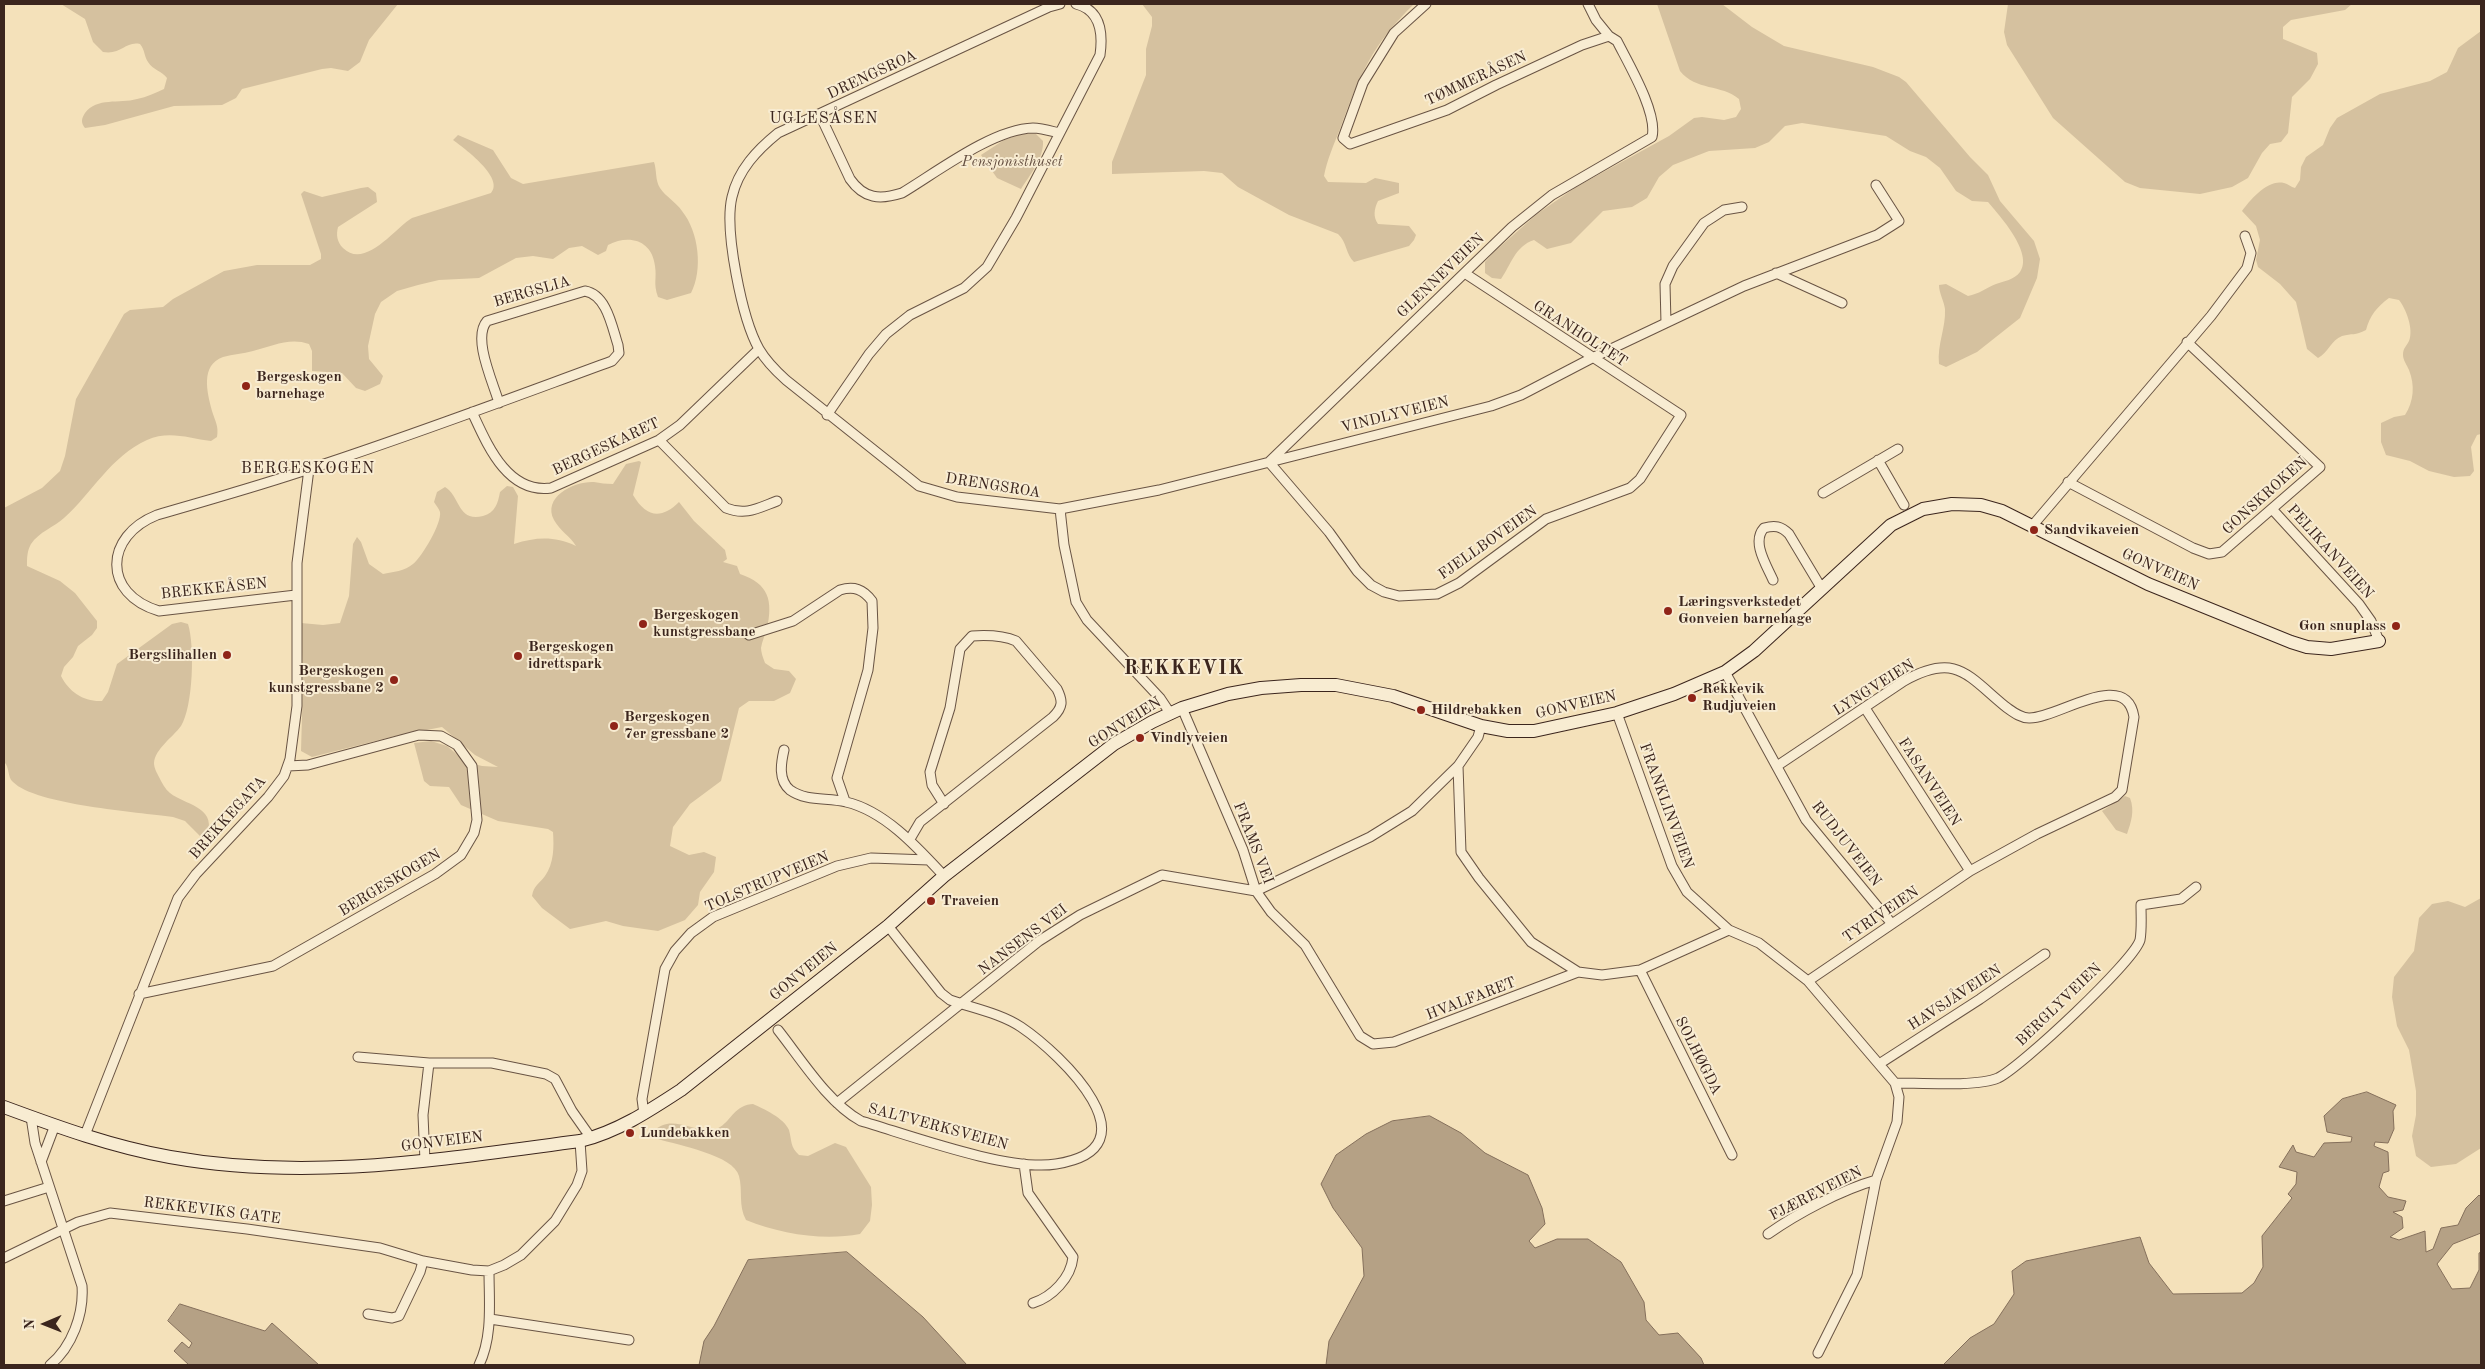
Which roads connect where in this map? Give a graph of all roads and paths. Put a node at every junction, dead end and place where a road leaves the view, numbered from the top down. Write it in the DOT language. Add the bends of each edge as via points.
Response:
graph roads {
  1 [pos="1060,4"];
  2 [pos="1076,4"];
  3 [pos="1426,4"];
  4 [pos="1588,4"];
  5 [pos="1609,36"];
  6 [pos="820,115"];
  7 [pos="1059,134"];
  8 [pos="1876,185"];
  9 [pos="1742,207"];
  10 [pos="2245,236"];
  11 [pos="1776,273"];
  12 [pos="1466,274"];
  13 [pos="1842,303"];
  14 [pos="1666,323"];
  15 [pos="2187,342"];
  16 [pos="759,349"];
  17 [pos="1592,358"];
  18 [pos="499,402"];
  19 [pos="472,412"];
  20 [pos="827,415"];
  21 [pos="1681,415"];
  22 [pos="659,440"];
  23 [pos="1898,449"];
  24 [pos="1878,460"];
  25 [pos="1269,462"];
  26 [pos="309,470"];
  27 [pos="2068,482"];
  28 [pos="1822,493"];
  29 [pos="777,501"];
  30 [pos="1904,504"];
  31 [pos="1060,509"];
  32 [pos="2272,509"];
  33 [pos="2033,525"];
  34 [pos="1773,580"];
  35 [pos="1822,589"];
  36 [pos="296,595"];
  37 [pos="749,635"];
  38 [pos="2379,641"];
  39 [pos="1725,672"];
  40 [pos="1865,708"];
  41 [pos="1176,710"];
  42 [pos="1617,713"];
  43 [pos="1481,726"];
  44 [pos="784,750"];
  45 [pos="288,766"];
  46 [pos="1458,766"];
  47 [pos="1777,766"];
  48 [pos="845,801"];
  49 [pos="944,804"];
  50 [pos="910,839"];
  51 [pos="929,860"];
  52 [pos="1970,871"];
  53 [pos="944,876"];
  54 [pos="2196,887"];
  55 [pos="1256,891"];
  56 [pos="1892,924"];
  57 [pos="888,926"];
  58 [pos="1730,930"];
  59 [pos="2045,954"];
  60 [pos="1640,970"];
  61 [pos="1578,972"];
  62 [pos="1808,981"];
  63 [pos="139,994"];
  64 [pos="962,1004"];
  65 [pos="778,1030"];
  66 [pos="1373,1044"];
  67 [pos="358,1057"];
  68 [pos="429,1063"];
  69 [pos="1878,1064"];
  70 [pos="1895,1083"];
  71 [pos="836,1103"];
  72 [pos="4,1107"];
  73 [pos="644,1114"];
  74 [pos="31,1117"];
  75 [pos="55,1125"];
  76 [pos="85,1135"];
  77 [pos="585,1139"];
  78 [pos="1732,1155"];
  79 [pos="425,1161"];
  80 [pos="41,1162"];
  81 [pos="1024,1164"];
  82 [pos="1876,1180"];
  83 [pos="49,1187"];
  84 [pos="4,1201"];
  85 [pos="64,1229"];
  86 [pos="1768,1234"];
  87 [pos="4,1258"];
  88 [pos="423,1261"];
  89 [pos="488,1271"];
  90 [pos="1033,1303"];
  91 [pos="368,1314"];
  92 [pos="490,1319"];
  93 [pos="629,1340"];
  94 [pos="1818,1353"];
  95 [pos="50,1365"];
  96 [pos="479,1365"];
  1 -- 6 [label="street, DRENGSROA" via="1049,6"];
  2 -- 7 [label="street" via="1083,5 1100,25 1100,55"];
  3 -- 5 [label="street, TØMMERÅSEN" via="1394,33 1363,83 1343,138 1350,144 1447,110 1582,45"];
  4 -- 5 [label="street"];
  5 -- 12 [label="street, GLENNEVEIEN" via="1617,41 1646,101 1652,121 1652,137 1552,195 1512,227"];
  6 -- 7 [label="street" via="850,179 857,188 874,197 902,193 1012,130 1035,128"];
  6 -- 16 [label="street, DRENGSROA" via="798,123 764,144 746,166 732,196 731,235 741,296"];
  7 -- 20 [label="street" via="987,267 964,288 910,315 886,334"];
  8 -- 11 [label="street, VINDLYVEIEN" via="1899,221 1877,235"];
  9 -- 14 [label="street" via="1724,210 1704,223 1673,266 1665,284"];
  10 -- 15 [label="street" via="2251,253 2247,268"];
  11 -- 13 [label="street"];
  11 -- 14 [label="street, VINDLYVEIEN"];
  12 -- 17 [label="street, GRANHOLTET"];
  12 -- 25 [label="street, GLENNEVEIEN"];
  14 -- 17 [label="street, VINDLYVEIEN"];
  15 -- 27 [label="street"];
  15 -- 32 [label="street, GONSKROKEN" via="2320,468"];
  16 -- 20 [label="street, DRENGSROA" via="782,376"];
  16 -- 22 [label="street, BERGESKARET" via="680,425"];
  17 -- 21 [label="street, GRANHOLTET"];
  17 -- 25 [label="street, VINDLYVEIEN" via="1521,396 1491,406"];
  18 -- 18 [label="street, BERGSLIA" via="616,358 618,345 598,295 585,291 487,321 481,332 482,348"];
  18 -- 19 [label="street, BERGSLIA"];
  19 -- 22 [label="street, BERGESKARET" via="496,460 518,480 534,488 562,484"];
  19 -- 26 [label="street, BERGSLIA"];
  20 -- 31 [label="street, DRENGSROA" via="919,486 957,497"];
  21 -- 25 [label="street, FJELLBOVEIEN" via="1640,479 1630,488 1546,519 1459,584 1437,594 1420,596 1399,596 1371,585"];
  22 -- 29 [label="street" via="726,508 738,512 753,510"];
  23 -- 24 [label="street"];
  24 -- 28 [label="street"];
  24 -- 30 [label="street"];
  25 -- 31 [label="street, VINDLYVEIEN" via="1158,490"];
  26 -- 36 [label="street, BREKKEGATA" via="299,538"];
  26 -- 36 [label="street, BREKKEÅSEN" via="142,521 126,536 118,555 118,575 128,594 145,607 158,611"];
  27 -- 32 [label="street, GONSKROKEN" via="2209,554 2222,552"];
  27 -- 33 [label="street"];
  31 -- 41 [label="street" via="1076,602 1087,620 1160,698"];
  32 -- 38 [label="street, PELIKANVEIEN" via="2359,604"];
  33 -- 35 [label="street, GONVEIEN" via="1981,505 1952,504 1924,509 1892,525"];
  33 -- 38 [label="street, GONVEIEN" via="2148,584 2291,642 2331,649"];
  34 -- 35 [label="street" via="1759,538 1764,528 1771,526 1790,534"];
  35 -- 39 [label="street, GONVEIEN" via="1754,651"];
  36 -- 45 [label="street, BREKKEGATA" via="296,724"];
  37 -- 48 [label="street" via="793,620 848,587 858,588 872,601 871,657 837,778"];
  39 -- 42 [label="street, GONVEIEN"];
  39 -- 47 [label="street, RUDJUVEIEN"];
  40 -- 47 [label="street, LYNGVEIEN"];
  40 -- 52 [label="street, FASANVEIEN"];
  40 -- 52 [label="street, LYNGVEIEN" via="1920,672 1941,667 1960,670 1972,677 2012,712 2024,718 2036,718 2100,695 2115,694 2133,706 2122,790 2108,802 2038,834"];
  41 -- 43 [label="street, GONVEIEN" via="1261,688 1336,685 1411,700"];
  41 -- 53 [label="street, GONVEIEN" via="1114,744"];
  41 -- 55 [label="street, FRAMS VEI" via="1243,850"];
  42 -- 43 [label="street, GONVEIEN" via="1534,732"];
  42 -- 58 [label="street, FRANKLINVEIEN" via="1678,880 1696,903"];
  43 -- 46 [label="street" via="1478,737"];
  44 -- 48 [label="street" via="782,778 788,789 799,795"];
  45 -- 63 [label="street, BREKKEGATA" via="268,797 196,874 178,898"];
  45 -- 63 [label="street, BERGESKOGEN" via="308,766 419,736 441,736 457,745 472,766 477,810 474,833 461,855 435,874 273,966"];
  46 -- 55 [label="street" via="1412,811 1370,837"];
  46 -- 61 [label="street" via="1461,852 1531,942"];
  47 -- 56 [label="street, RUDJUVEIEN" via="1806,820"];
  48 -- 50 [label="street" via="862,807"];
  49 -- 49 [label="street" via="1060,710 1062,698 1057,689 1016,641 972,636 960,649 950,708 930,772 932,785"];
  49 -- 50 [label="street" via="920,822"];
  50 -- 51 [label="street"];
  51 -- 53 [label="street"];
  51 -- 73 [label="street, TOLSTRUPVEIEN" via="871,858 837,866 713,917 691,933 675,950 665,969 642,1098"];
  52 -- 56 [label="street, TYRIVEIEN"];
  53 -- 57 [label="street, GONVEIEN"];
  54 -- 70 [label="street, BERGLYVEIEN" via="2181,899 2141,905 2140,940 2128,958 2056,1032 1998,1078 1978,1082"];
  55 -- 64 [label="street, NANSENS VEI" via="1162,875 1154,878 1080,915 1047,936"];
  55 -- 66 [label="street, FRAMS VEI" via="1271,912 1305,945 1360,1036"];
  56 -- 62 [label="street, TYRIVEIEN"];
  57 -- 64 [label="street" via="941,993"];
  57 -- 73 [label="street, GONVEIEN" via="681,1090"];
  58 -- 60 [label="street"];
  58 -- 62 [label="street, FRANKLINVEIEN" via="1759,943"];
  59 -- 69 [label="street, HAVSJÅVEIEN"];
  60 -- 61 [label="street" via="1602,975"];
  60 -- 78 [label="street, SOLHØGDA"];
  61 -- 66 [label="street, HVALFARET" via="1419,1034 1394,1042"];
  62 -- 69 [label="street, FRANKLINVEIEN"];
  63 -- 76 [label="street, BREKKEGATA"];
  64 -- 71 [label="street, NANSENS VEI"];
  64 -- 81 [label="street, SALTVERKSVEIEN" via="1019,1026 1039,1041 1085,1086 1098,1107 1100,1136 1096,1145 1082,1157 1056,1165"];
  65 -- 71 [label="street, SALTVERKSVEIEN"];
  67 -- 68 [label="street"];
  68 -- 77 [label="street" via="492,1063 546,1074 555,1079"];
  68 -- 79 [label="street" via="423,1115"];
  69 -- 70 [label="street, FRANKLINVEIEN"];
  70 -- 82 [label="street" via="1899,1096 1897,1122"];
  71 -- 81 [label="street, SALTVERKSVEIEN" via="861,1121 976,1154"];
  72 -- 74 [label="street, GONVEIEN"];
  73 -- 77 [label="street, GONVEIEN"];
  74 -- 75 [label="street, GONVEIEN"];
  74 -- 80 [label="street"];
  75 -- 76 [label="street, GONVEIEN"];
  75 -- 80 [label="street"];
  76 -- 79 [label="street, GONVEIEN" via="170,1157 240,1166 346,1168"];
  77 -- 79 [label="street, GONVEIEN"];
  77 -- 89 [label="street" via="578,1185 555,1221 520,1255"];
  80 -- 83 [label="street"];
  81 -- 90 [label="street" via="1028,1193 1073,1258 1056,1290 1044,1300"];
  82 -- 86 [label="street, FJÆREVEIEN" via="1856,1186"];
  82 -- 94 [label="street" via="1857,1275"];
  83 -- 84 [label="street"];
  83 -- 85 [label="street"];
  85 -- 87 [label="street, REKKEVIKS GATE"];
  85 -- 88 [label="street, REKKEVIKS GATE" via="90,1217 121,1213 380,1248"];
  85 -- 95 [label="street" via="80,1277 82,1305 69,1339"];
  88 -- 89 [label="street, REKKEVIKS GATE"];
  88 -- 91 [label="street" via="399,1316"];
  89 -- 92 [label="street"];
  92 -- 93 [label="street"];
  92 -- 96 [label="street" via="484,1356"];
}
